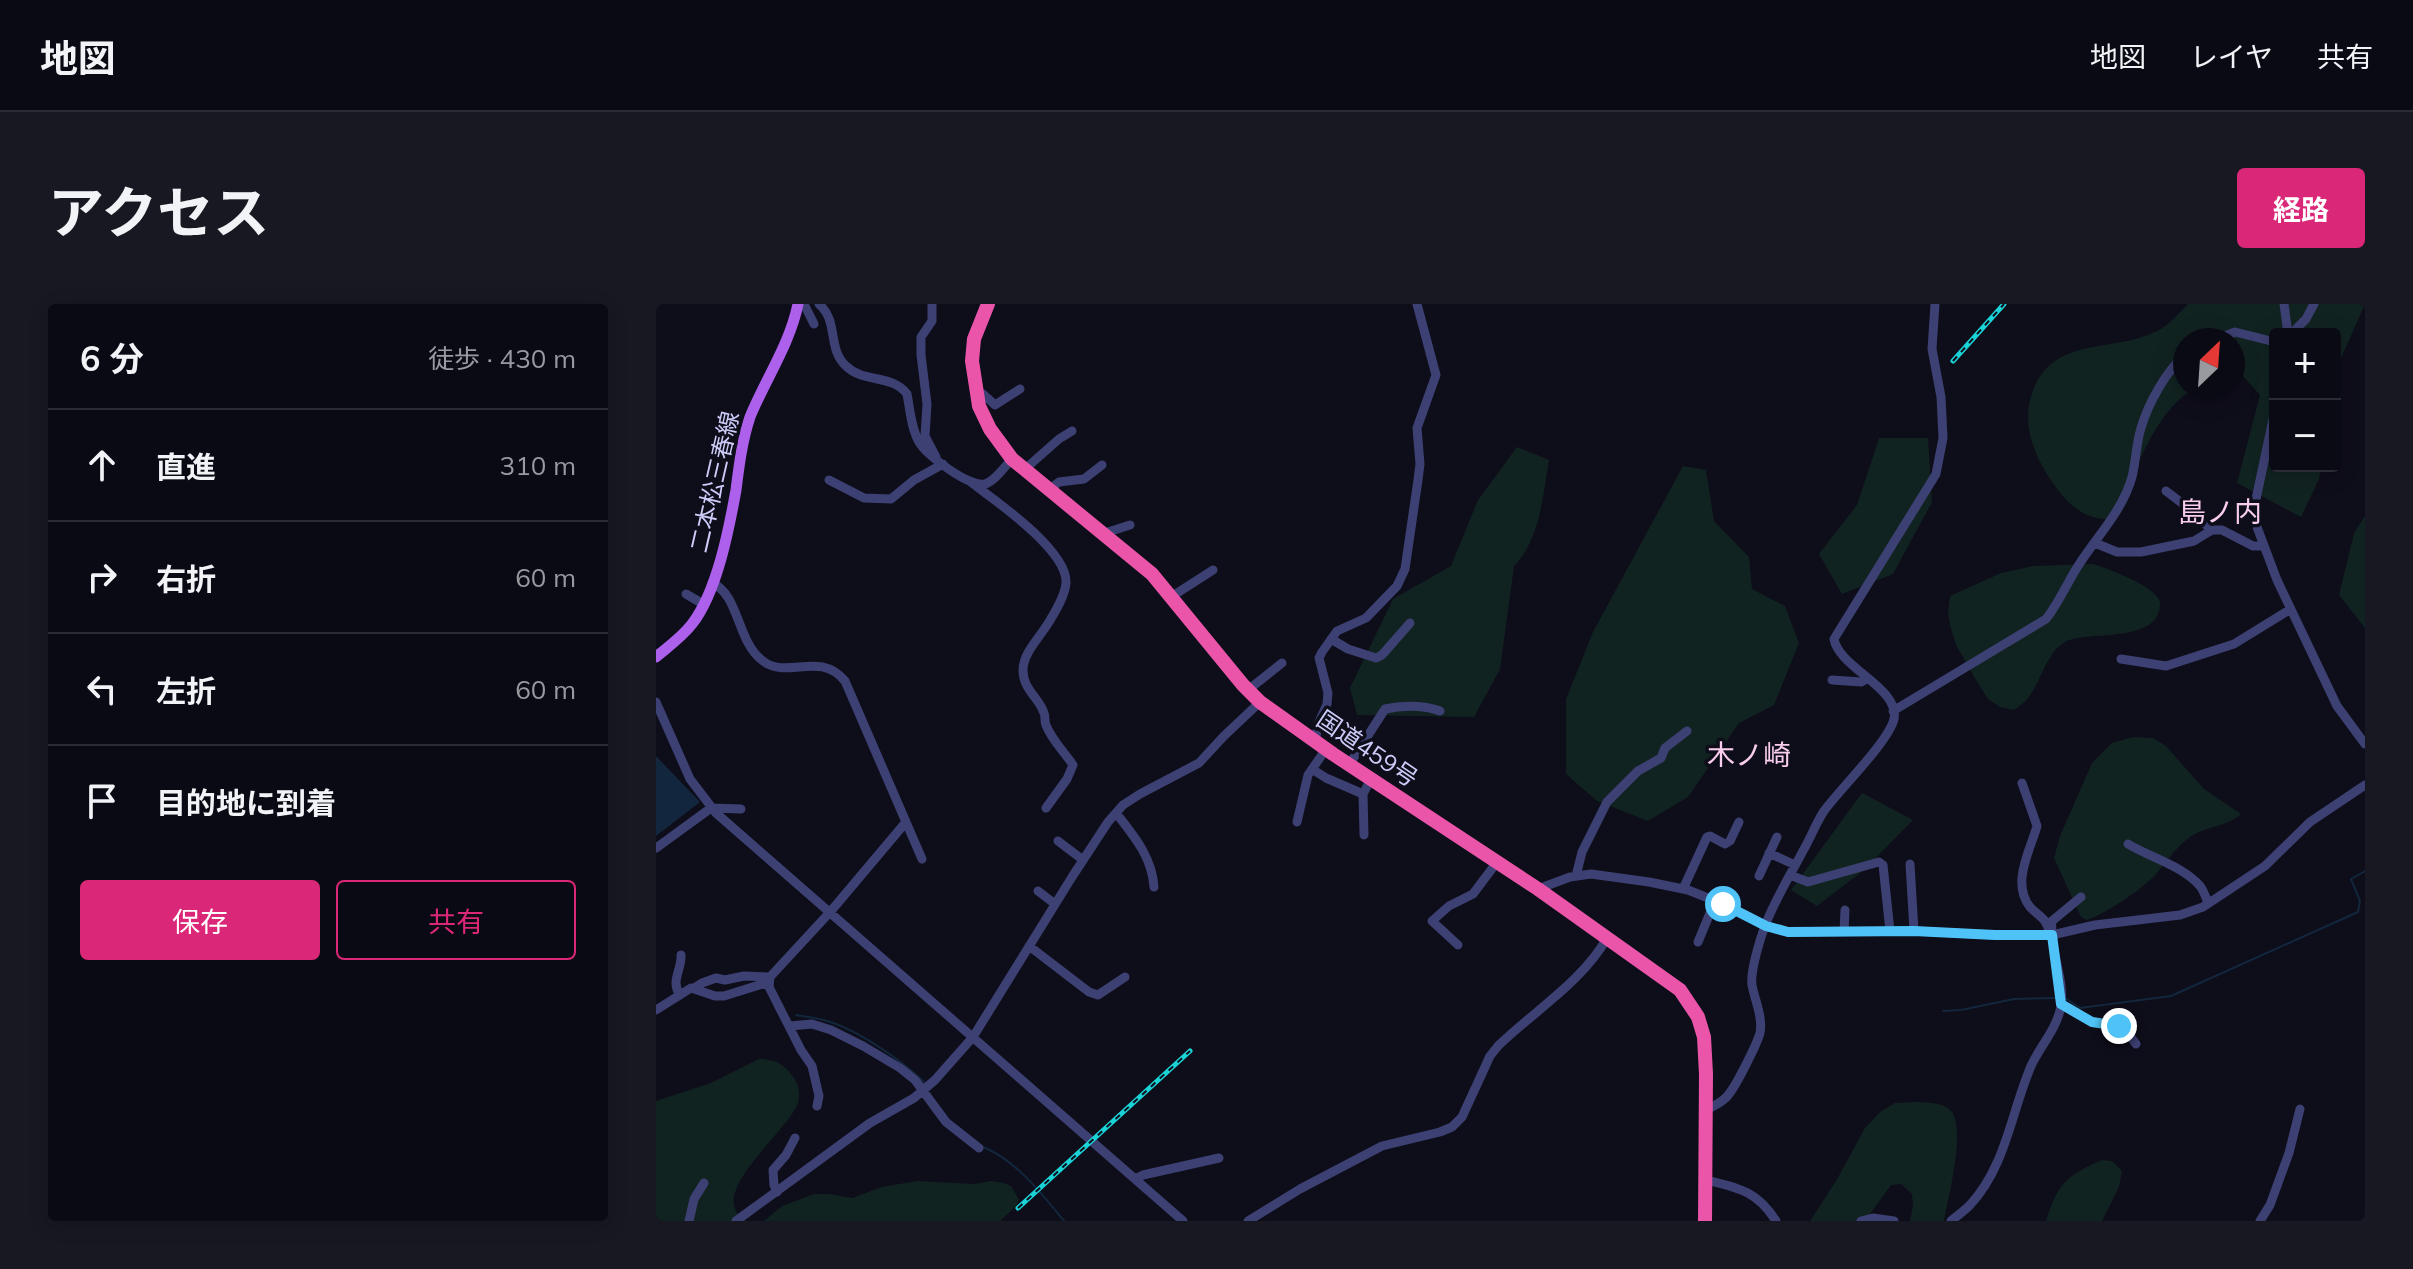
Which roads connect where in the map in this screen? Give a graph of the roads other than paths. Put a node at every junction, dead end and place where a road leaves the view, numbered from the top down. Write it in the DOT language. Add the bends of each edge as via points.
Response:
graph roads {
  1 [pos="801,304"];
  2 [pos="819,304"];
  3 [pos="932,304"];
  4 [pos="988,304"];
  5 [pos="1417,304"];
  6 [pos="1935,304"];
  7 [pos="2284,304"];
  8 [pos="2314,304"];
  9 [pos="814,324"];
  10 [pos="2289,328"];
  11 [pos="2296,328"];
  12 [pos="2245,334"];
  13 [pos="2269,340"];
  14 [pos="2173,366"];
  15 [pos="1020,389"];
  16 [pos="976,394"];
  17 [pos="1072,431"];
  18 [pos="2269,438"];
  19 [pos="1012,459"];
  20 [pos="940,462"];
  21 [pos="1102,465"];
  22 [pos="1025,469"];
  23 [pos="829,480"];
  24 [pos="972,483"];
  25 [pos="1050,489"];
  26 [pos="2166,491"];
  27 [pos="1130,525"];
  28 [pos="2211,531"];
  29 [pos="1105,533"];
  30 [pos="2095,543"];
  31 [pos="2263,546"];
  32 [pos="1213,570"];
  33 [pos="712,583"];
  34 [pos="686,594"];
  35 [pos="1171,597"];
  36 [pos="703,604"];
  37 [pos="2291,609"];
  38 [pos="1410,623"];
  39 [pos="1331,639"];
  40 [pos="656,657"];
  41 [pos="2121,659"];
  42 [pos="1282,663"];
  43 [pos="1868,678"];
  44 [pos="1832,680"];
  45 [pos="1248,690"];
  46 [pos="656,702"];
  47 [pos="1260,702"];
  48 [pos="1440,711"];
  49 [pos="1893,711"];
  50 [pos="1687,731"];
  51 [pos="2365,744"];
  52 [pos="1320,745"];
  53 [pos="1349,765"];
  54 [pos="1312,769"];
  55 [pos="1371,779"];
  56 [pos="2022,783"];
  57 [pos="2365,785"];
  58 [pos="1363,794"];
  59 [pos="711,808"];
  60 [pos="1046,808"];
  61 [pos="741,809"];
  62 [pos="1116,813"];
  63 [pos="906,822"];
  64 [pos="1297,822"];
  65 [pos="1739,822"];
  66 [pos="1364,835"];
  67 [pos="1777,837"];
  68 [pos="1058,841"];
  69 [pos="2128,844"];
  70 [pos="656,848"];
  71 [pos="1769,853"];
  72 [pos="922,859"];
  73 [pos="1083,860"];
  74 [pos="1497,862"];
  75 [pos="1910,864"];
  76 [pos="1793,870"];
  77 [pos="1576,876"];
  78 [pos="1759,876"];
  79 [pos="1154,887"];
  80 [pos="1538,889"];
  81 [pos="1683,889"];
  82 [pos="1038,891"];
  83 [pos="2081,897"];
  84 [pos="1715,901"];
  85 [pos="2208,903"];
  86 [pos="1055,904"];
  87 [pos="1845,910"];
  88 [pos="831,911"];
  89 [pos="1765,925"];
  90 [pos="1890,931"];
  91 [pos="1914,931"];
  92 [pos="1844,932"];
  93 [pos="2050,935"];
  94 [pos="1607,938"];
  95 [pos="1698,942"];
  96 [pos="1458,945"];
  97 [pos="1029,946"];
  98 [pos="681,955"];
  99 [pos="1125,977"];
  100 [pos="769,980"];
  101 [pos="694,988"];
  102 [pos="680,995"];
  103 [pos="2061,1004"];
  104 [pos="656,1010"];
  105 [pos="790,1026"];
  106 [pos="973,1037"];
  107 [pos="2136,1044"];
  108 [pos="922,1091"];
  109 [pos="817,1106"];
  110 [pos="2300,1109"];
  111 [pos="1705,1111"];
  112 [pos="795,1138"];
  113 [pos="979,1148"];
  114 [pos="1219,1158"];
  115 [pos="1135,1179"];
  116 [pos="1706,1180"];
  117 [pos="704,1183"];
  118 [pos="777,1192"];
  119 [pos="689,1221"];
  120 [pos="736,1221"];
  121 [pos="1183,1221"];
  122 [pos="1248,1221"];
  123 [pos="1705,1221"];
  124 [pos="1776,1221"];
  125 [pos="1861,1221"];
  126 [pos="1894,1221"];
  127 [pos="1951,1221"];
  128 [pos="2260,1221"];
  1 -- 9 [label="street"];
  1 -- 33 [label="main road, 二本松三春線" via="750,418"];
  2 -- 20 [label="street" via="829,315 843,364 904,389 918,441"];
  3 -- 20 [label="street" via="932,321 921,337 925,436"];
  4 -- 16 [label="highway, 国道459号" via="973,348"];
  5 -- 39 [label="street" via="1436,375 1417,428 1419,472 1405,569 1397,586 1366,618"];
  6 -- 43 [label="street" via="1932,349 1943,430 1936,474 1834,639 1840,654"];
  7 -- 10 [label="street"];
  8 -- 11 [label="street"];
  12 -- 13 [label="street"];
  14 -- 30 [label="street" via="2144,419 2132,476 2109,526"];
  15 -- 16 [label="street" via="995,405"];
  16 -- 19 [label="highway, 国道459号" via="990,429"];
  17 -- 22 [label="street"];
  18 -- 31 [label="street" via="2256,499"];
  19 -- 22 [label="highway, 国道459号"];
  19 -- 24 [label="street" via="989,482"];
  20 -- 23 [label="street" via="891,499 864,498"];
  20 -- 24 [label="street"];
  21 -- 25 [label="street" via="1084,479 1059,482"];
  22 -- 25 [label="highway, 国道459号"];
  24 -- 60 [label="street" via="1044,541 1066,582 1023,668 1027,689 1045,715 1047,728 1073,765"];
  25 -- 29 [label="highway, 国道459号"];
  26 -- 28 [label="street"];
  27 -- 29 [label="street"];
  28 -- 30 [label="street" via="2194,541 2141,552 2117,552"];
  28 -- 31 [label="street" via="2222,530"];
  29 -- 35 [label="highway, 国道459号"];
  30 -- 49 [label="street" via="2046,619"];
  31 -- 37 [label="street"];
  32 -- 35 [label="street"];
  33 -- 36 [label="main road, 二本松三春線"];
  33 -- 63 [label="street" via="727,594 748,644 762,661 780,667 820,665 845,681"];
  34 -- 36 [label="street"];
  35 -- 45 [label="highway, 国道459号"];
  36 -- 40 [label="main road, 二本松三春線" via="682,636"];
  37 -- 41 [label="street" via="2234,644 2166,666"];
  37 -- 51 [label="street" via="2337,706"];
  38 -- 39 [label="street" via="1376,658"];
  39 -- 52 [label="street" via="1319,658 1328,693 1319,722"];
  42 -- 45 [label="street"];
  43 -- 44 [label="street"];
  43 -- 49 [label="street"];
  45 -- 47 [label="highway, 国道459号"];
  46 -- 59 [label="street" via="690,779"];
  47 -- 52 [label="highway, 国道459号"];
  47 -- 62 [label="street" via="1199,763 1156,784"];
  48 -- 53 [label="street" via="1415,706 1385,709"];
  49 -- 76 [label="street" via="1893,723 1883,739 1822,815"];
  50 -- 77 [label="street" via="1607,802"];
  52 -- 53 [label="highway, 国道459号"];
  52 -- 54 [label="street"];
  53 -- 55 [label="highway, 国道459号"];
  54 -- 58 [label="street"];
  54 -- 64 [label="street"];
  55 -- 58 [label="street"];
  55 -- 74 [label="highway, 国道459号"];
  56 -- 93 [label="street" via="2037,826 2022,892"];
  57 -- 85 [label="street" via="2310,822 2265,866"];
  58 -- 66 [label="street"];
  59 -- 61 [label="street"];
  59 -- 70 [label="street"];
  59 -- 88 [label="street"];
  62 -- 73 [label="street"];
  62 -- 79 [label="street" via="1142,847"];
  63 -- 72 [label="street"];
  63 -- 88 [label="street"];
  65 -- 81 [label="street" via="1725,844 1707,837"];
  67 -- 71 [label="street"];
  68 -- 73 [label="street"];
  69 -- 85 [label="street" via="2195,882"];
  71 -- 76 [label="street"];
  71 -- 78 [label="street"];
  73 -- 86 [label="street"];
  74 -- 80 [label="highway, 国道459号"];
  74 -- 96 [label="street" via="1473,894 1432,921"];
  75 -- 91 [label="street"];
  76 -- 89 [label="street"];
  76 -- 90 [label="street" via="1808,882 1879,862"];
  77 -- 80 [label="street"];
  77 -- 81 [label="street"];
  80 -- 94 [label="highway, 国道459号"];
  81 -- 84 [label="street"];
  82 -- 86 [label="street"];
  83 -- 93 [label="street" via="2052,921"];
  84 -- 89 [label="street"];
  84 -- 95 [label="street"];
  85 -- 93 [label="street" via="2180,915"];
  86 -- 97 [label="street"];
  87 -- 92 [label="street"];
  88 -- 100 [label="street"];
  88 -- 106 [label="street"];
  89 -- 92 [label="street" via="1788,932"];
  89 -- 111 [label="street" via="1752,980 1760,1033 1730,1093"];
  90 -- 91 [label="street"];
  90 -- 92 [label="street"];
  91 -- 93 [label="street"];
  93 -- 103 [label="street"];
  94 -- 111 [label="highway, 国道459号" via="1680,990 1692,1005 1704,1037"];
  94 -- 122 [label="street" via="1593,960 1498,1046 1452,1127 1382,1146"];
  97 -- 99 [label="street" via="1098,995"];
  97 -- 106 [label="street"];
  98 -- 102 [label="street" via="675,982"];
  100 -- 101 [label="street" via="716,978"];
  100 -- 101 [label="street" via="724,996"];
  100 -- 105 [label="street"];
  101 -- 102 [label="street"];
  102 -- 104 [label="street"];
  103 -- 107 [label="street" via="2092,1022 2124,1028"];
  103 -- 127 [label="street" via="2030,1069 1992,1173"];
  105 -- 108 [label="street" via="812,1024 831,1030 900,1068"];
  105 -- 109 [label="street" via="812,1066"];
  106 -- 108 [label="street"];
  106 -- 115 [label="street"];
  108 -- 113 [label="street" via="946,1122"];
  108 -- 118 [label="street"];
  110 -- 128 [label="street" via="2289,1153"];
  111 -- 116 [label="highway, 国道459号"];
  112 -- 118 [label="street" via="773,1170"];
  114 -- 115 [label="street"];
  115 -- 121 [label="street"];
  116 -- 123 [label="highway, 国道459号"];
  116 -- 124 [label="street" via="1757,1197"];
  117 -- 119 [label="street"];
  118 -- 120 [label="street"];
  125 -- 126 [label="street"];
}
